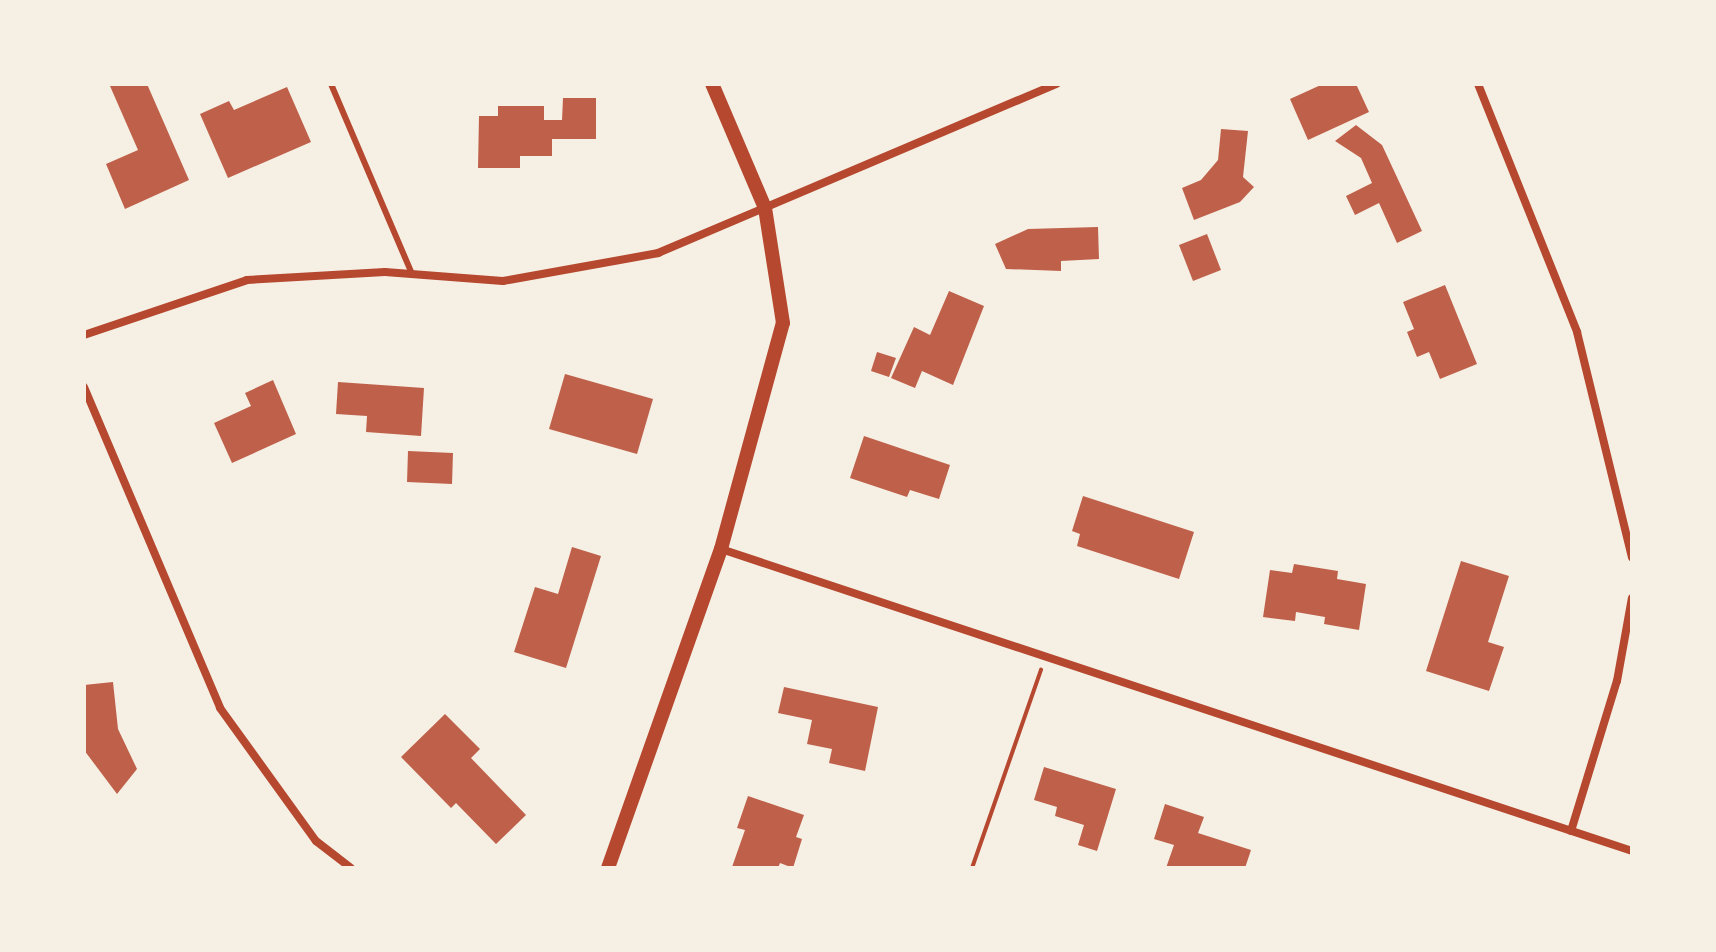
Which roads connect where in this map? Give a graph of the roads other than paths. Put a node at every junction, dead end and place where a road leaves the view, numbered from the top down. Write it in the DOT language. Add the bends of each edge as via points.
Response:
graph roads {
  1 [pos="331,84"];
  2 [pos="712,84"];
  3 [pos="1057,84"];
  4 [pos="1478,84"];
  5 [pos="765,208"];
  6 [pos="412,274"];
  7 [pos="84,335"];
  8 [pos="84,387"];
  9 [pos="721,549"];
  10 [pos="1632,557"];
  11 [pos="1632,598"];
  12 [pos="1571,831"];
  13 [pos="1632,851"];
  14 [pos="351,868"];
  15 [pos="608,868"];
  1 -- 6 [label="lane"];
  2 -- 5 [label="street"];
  3 -- 5 [label="street"];
  4 -- 10 [label="street" via="1577,332"];
  5 -- 6 [label="street" via="658,253 503,281"];
  5 -- 9 [label="street" via="783,323"];
  6 -- 7 [label="street" via="247,280"];
  8 -- 14 [label="street" via="220,708 316,841"];
  9 -- 12 [label="street"];
  9 -- 15 [label="street"];
  11 -- 12 [label="street" via="1617,681"];
  12 -- 13 [label="street"];
}
